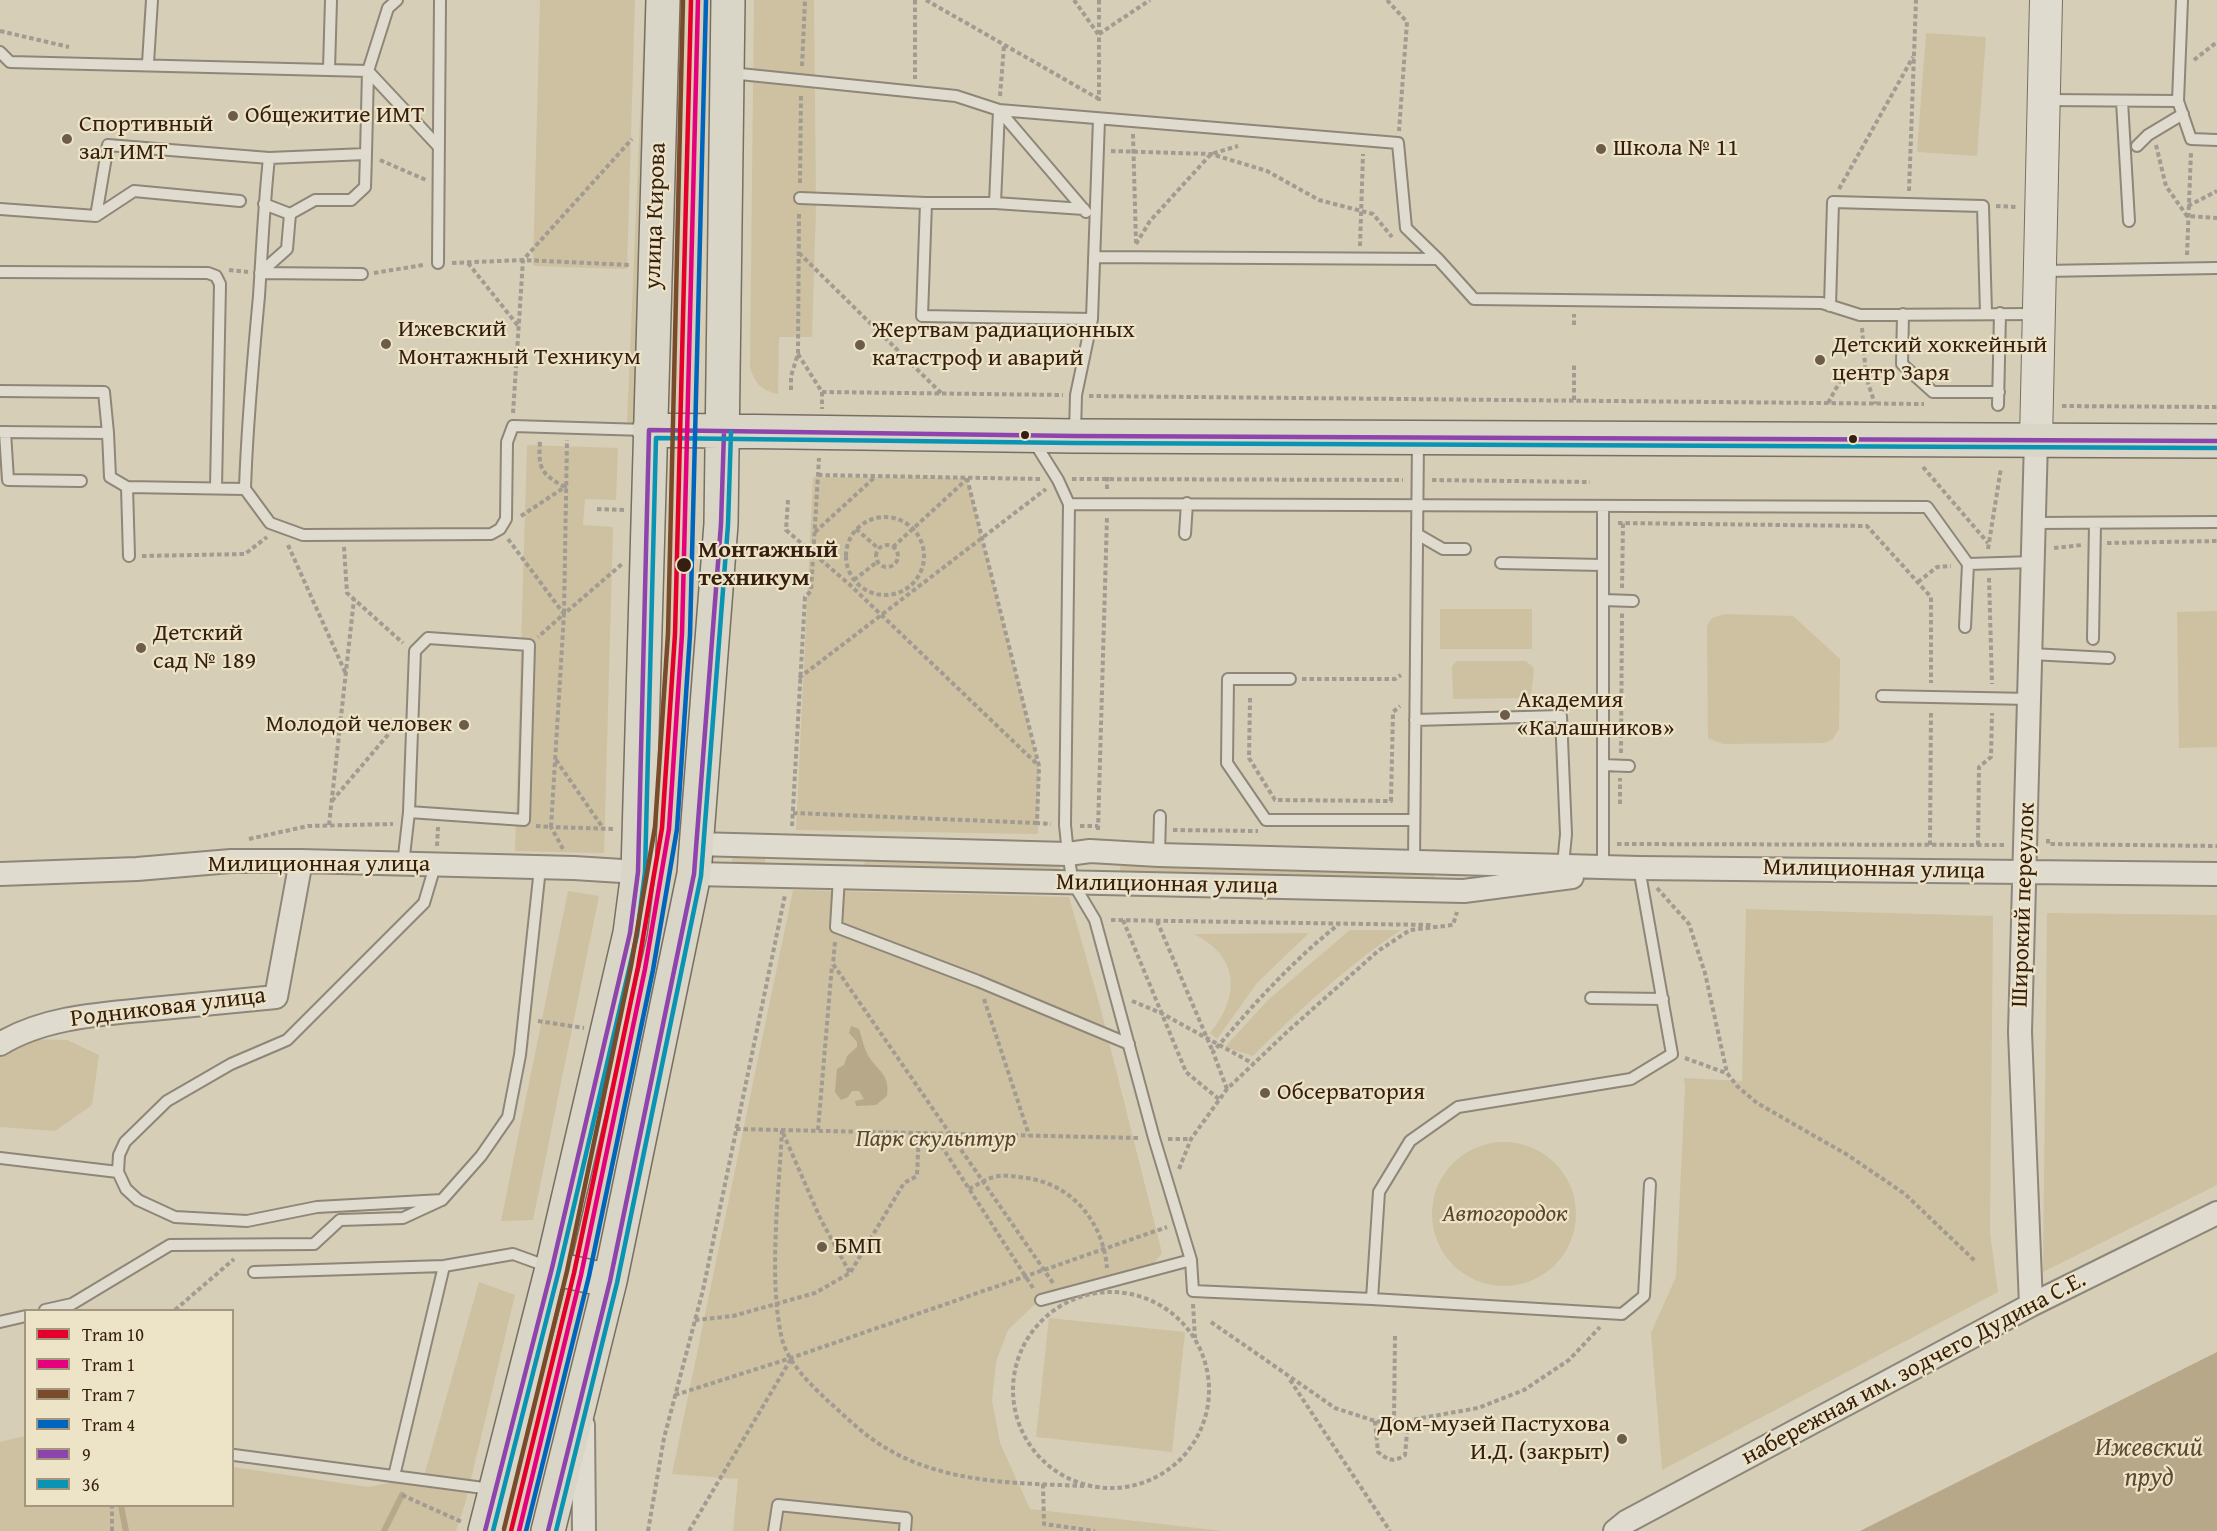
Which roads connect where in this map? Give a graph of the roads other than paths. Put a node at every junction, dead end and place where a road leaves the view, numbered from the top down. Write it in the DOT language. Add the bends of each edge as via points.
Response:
graph roads {
  1 [pos="152,0"];
  2 [pos="331,0"];
  3 [pos="397,0"];
  4 [pos="440,0"];
  5 [pos="663,0"];
  6 [pos="728,0"];
  7 [pos="2046,0"];
  8 [pos="2182,0"];
  9 [pos="0,52"];
  10 [pos="148,63"];
  11 [pos="329,69"];
  12 [pos="368,71"];
  13 [pos="727,73"];
  14 [pos="2044,100"];
  15 [pos="2122,101"];
  16 [pos="2178,101"];
  17 [pos="999,110"];
  18 [pos="2183,114"];
  19 [pos="1099,119"];
  20 [pos="2217,140"];
  21 [pos="2137,146"];
  22 [pos="439,147"];
  23 [pos="366,154"];
  24 [pos="269,158"];
  25 [pos="800,198"];
  26 [pos="240,201"];
  27 [pos="926,203"];
  28 [pos="995,203"];
  29 [pos="264,204"];
  30 [pos="0,209"];
  31 [pos="1084,209"];
  32 [pos="290,214"];
  33 [pos="96,216"];
  34 [pos="1095,221"];
  35 [pos="2129,221"];
  36 [pos="1094,257"];
  37 [pos="1438,259"];
  38 [pos="438,263"];
  39 [pos="2217,268"];
  40 [pos="2040,271"];
  41 [pos="0,272"];
  42 [pos="260,273"];
  43 [pos="362,274"];
  44 [pos="1830,306"];
  45 [pos="1986,313"];
  46 [pos="1903,314"];
  47 [pos="2001,314"];
  48 [pos="2040,314"];
  49 [pos="1092,319"];
  50 [pos="0,391"];
  51 [pos="1999,392"];
  52 [pos="1998,405"];
  53 [pos="650,430"];
  54 [pos="2,432"];
  55 [pos="724,432"];
  56 [pos="108,433"];
  57 [pos="1029,435"];
  58 [pos="1075,436"];
  59 [pos="1418,436"];
  60 [pos="2036,440"];
  61 [pos="2211,443"];
  62 [pos="81,481"];
  63 [pos="127,487"];
  64 [pos="216,488"];
  65 [pos="245,489"];
  66 [pos="1187,503"];
  67 [pos="1069,504"];
  68 [pos="1417,506"];
  69 [pos="1603,507"];
  70 [pos="2217,522"];
  71 [pos="2044,523"];
  72 [pos="2095,523"];
  73 [pos="1185,534"];
  74 [pos="1417,534"];
  75 [pos="1465,549"];
  76 [pos="129,556"];
  77 [pos="2043,561"];
  78 [pos="1501,563"];
  79 [pos="1603,564"];
  80 [pos="1968,564"];
  81 [pos="1603,600"];
  82 [pos="1627,601"];
  83 [pos="1965,627"];
  84 [pos="2093,639"];
  85 [pos="2031,654"];
  86 [pos="2109,658"];
  87 [pos="1290,679"];
  88 [pos="1882,696"];
  89 [pos="2030,699"];
  90 [pos="1415,720"];
  91 [pos="1603,765"];
  92 [pos="1625,766"];
  93 [pos="409,812"];
  94 [pos="1160,816"];
  95 [pos="1413,820"];
  96 [pos="1068,854"];
  97 [pos="1159,855"];
  98 [pos="695,859"];
  99 [pos="301,861"];
  100 [pos="1414,861"];
  101 [pos="403,865"];
  102 [pos="435,866"];
  103 [pos="1563,866"];
  104 [pos="1603,867"];
  105 [pos="540,868"];
  106 [pos="1639,868"];
  107 [pos="638,872"];
  108 [pos="2026,872"];
  109 [pos="0,874"];
  110 [pos="2217,874"];
  111 [pos="839,877"];
  112 [pos="1073,884"];
  113 [pos="1591,998"];
  114 [pos="1663,999"];
  115 [pos="0,1044"];
  116 [pos="1129,1044"];
  117 [pos="0,1158"];
  118 [pos="118,1172"];
  119 [pos="1650,1184"];
  120 [pos="442,1200"];
  121 [pos="2217,1214"];
  122 [pos="1191,1260"];
  123 [pos="444,1266"];
  124 [pos="552,1268"];
  125 [pos="254,1272"];
  126 [pos="610,1281"];
  127 [pos="1372,1299"];
  128 [pos="1041,1300"];
  129 [pos="2031,1305"];
  130 [pos="53,1309"];
  131 [pos="24,1316"];
  132 [pos="0,1322"];
  133 [pos="583,1396"];
  134 [pos="234,1455"];
  135 [pos="394,1476"];
  136 [pos="497,1490"];
  137 [pos="474,1527"];
  138 [pos="548,1531"];
  139 [pos="584,1531"];
  140 [pos="774,1531"];
  141 [pos="905,1531"];
  142 [pos="1615,1531"];
  1 -- 10 [label="lane"];
  2 -- 11 [label="lane"];
  3 -- 12 [label="lane" via="388,8"];
  4 -- 22 [label="lane"];
  5 -- 53 [label="main road, улица Кирова"];
  6 -- 13 [label="main road"];
  7 -- 14 [label="street, Широкий переулок"];
  8 -- 16 [label="lane"];
  9 -- 10 [label="lane" via="10,62"];
  10 -- 11 [label="lane"];
  11 -- 12 [label="lane"];
  12 -- 22 [label="lane"];
  12 -- 23 [label="lane"];
  13 -- 17 [label="lane" via="956,96"];
  13 -- 55 [label="main road"];
  14 -- 15 [label="lane"];
  14 -- 40 [label="street, Широкий переулок"];
  15 -- 16 [label="lane"];
  15 -- 35 [label="lane"];
  16 -- 18 [label="lane"];
  17 -- 19 [label="lane"];
  17 -- 28 [label="lane"];
  17 -- 31 [label="lane"];
  18 -- 20 [label="lane" via="2191,139"];
  18 -- 21 [label="lane"];
  19 -- 34 [label="lane"];
  19 -- 37 [label="lane" via="1398,143 1406,228"];
  22 -- 38 [label="lane"];
  23 -- 24 [label="lane"];
  23 -- 32 [label="lane" via="365,187 351,200 315,200"];
  24 -- 29 [label="lane"];
  24 -- 33 [label="lane" via="108,145"];
  25 -- 27 [label="lane"];
  26 -- 33 [label="lane" via="134,191"];
  27 -- 28 [label="lane"];
  27 -- 49 [label="lane" via="922,316"];
  28 -- 31 [label="lane"];
  29 -- 32 [label="lane"];
  29 -- 42 [label="lane"];
  30 -- 33 [label="lane"];
  31 -- 34 [label="lane"];
  32 -- 42 [label="lane" via="287,249"];
  34 -- 36 [label="lane"];
  36 -- 37 [label="lane"];
  36 -- 49 [label="lane"];
  37 -- 44 [label="lane" via="1474,299"];
  39 -- 40 [label="lane"];
  40 -- 48 [label="street, Широкий переулок"];
  41 -- 64 [label="lane" via="216,276 220,284"];
  42 -- 43 [label="lane"];
  42 -- 65 [label="lane"];
  44 -- 45 [label="lane" via="1833,201 1908,202 1983,206"];
  44 -- 46 [label="lane" via="1860,315"];
  45 -- 46 [label="lane"];
  45 -- 47 [label="lane"];
  46 -- 51 [label="lane" via="1902,364 1933,392"];
  47 -- 48 [label="lane"];
  47 -- 51 [label="lane"];
  48 -- 60 [label="street, Широкий переулок"];
  49 -- 58 [label="lane" via="1076,395"];
  50 -- 56 [label="lane" via="104,392"];
  51 -- 52 [label="lane"];
  53 -- 55 [label="main road"];
  53 -- 65 [label="lane" via="513,426 507,442 506,519 501,529 490,534 303,535 270,523"];
  53 -- 107 [label="main road, улица Кирова"];
  54 -- 56 [label="lane"];
  54 -- 62 [label="lane" via="8,480"];
  55 -- 57 [label="main road"];
  55 -- 98 [label="main road" via="721,524"];
  56 -- 63 [label="lane" via="110,477"];
  57 -- 58 [label="main road"];
  57 -- 67 [label="lane"];
  58 -- 59 [label="main road"];
  59 -- 60 [label="main road"];
  59 -- 68 [label="lane"];
  60 -- 61 [label="main road"];
  60 -- 71 [label="street, Широкий переулок"];
  63 -- 64 [label="lane"];
  63 -- 76 [label="lane"];
  64 -- 65 [label="lane"];
  66 -- 67 [label="lane"];
  66 -- 68 [label="lane"];
  66 -- 73 [label="lane"];
  67 -- 96 [label="lane" via="1065,825"];
  68 -- 69 [label="lane"];
  68 -- 74 [label="lane"];
  69 -- 79 [label="lane"];
  69 -- 80 [label="lane" via="1927,507"];
  70 -- 72 [label="lane"];
  71 -- 72 [label="lane"];
  71 -- 77 [label="street, Широкий переулок"];
  72 -- 84 [label="lane"];
  74 -- 75 [label="lane" via="1443,549"];
  74 -- 90 [label="lane"];
  77 -- 80 [label="lane"];
  77 -- 85 [label="street, Широкий переулок"];
  78 -- 79 [label="lane"];
  79 -- 81 [label="lane"];
  80 -- 83 [label="lane"];
  81 -- 82 [label="lane"];
  81 -- 91 [label="lane"];
  85 -- 86 [label="lane"];
  85 -- 89 [label="street, Широкий переулок"];
  87 -- 95 [label="lane" via="1228,679 1227,763 1266,820"];
  88 -- 89 [label="lane"];
  89 -- 108 [label="street, Широкий переулок"];
  90 -- 95 [label="lane"];
  90 -- 103 [label="lane" via="1561,716 1566,834"];
  91 -- 92 [label="lane"];
  91 -- 104 [label="lane"];
  93 -- 93 [label="lane" via="415,651 428,638 529,645 524,820"];
  93 -- 101 [label="lane"];
  94 -- 97 [label="lane"];
  95 -- 100 [label="lane"];
  96 -- 97 [label="street, Милиционная улица" via="1090,851"];
  96 -- 98 [label="street, Милиционная улица"];
  96 -- 112 [label="lane"];
  97 -- 100 [label="street, Милиционная улица"];
  98 -- 111 [label="street, Милиционная улица"];
  98 -- 126 [label="main road"];
  99 -- 101 [label="street, Милиционная улица"];
  99 -- 109 [label="street, Милиционная улица" via="231,861"];
  99 -- 115 [label="street, Родниковая улица" via="276,997 90,1016 52,1024"];
  100 -- 103 [label="street, Милиционная улица"];
  101 -- 102 [label="street, Милиционная улица"];
  102 -- 105 [label="street, Милиционная улица"];
  102 -- 118 [label="lane" via="424,903 287,1040 231,1064 166,1101 125,1142"];
  103 -- 104 [label="street, Милиционная улица"];
  104 -- 106 [label="street, Милиционная улица"];
  105 -- 107 [label="street, Милиционная улица"];
  105 -- 120 [label="lane" via="520,1055 508,1117 481,1156"];
  106 -- 108 [label="street, Милиционная улица"];
  106 -- 112 [label="street, Милиционная улица" via="1464,891"];
  106 -- 114 [label="lane"];
  107 -- 124 [label="main road, улица Кирова" via="630,933"];
  108 -- 110 [label="street, Милиционная улица"];
  108 -- 129 [label="street, Широкий переулок" via="2020,1032"];
  111 -- 112 [label="street, Милиционная улица"];
  111 -- 116 [label="lane" via="836,927"];
  112 -- 116 [label="lane" via="1095,920"];
  113 -- 114 [label="lane"];
  114 -- 127 [label="lane" via="1672,1054 1631,1079 1458,1107 1410,1141 1379,1192"];
  116 -- 122 [label="lane"];
  117 -- 118 [label="lane"];
  118 -- 120 [label="lane" via="126,1189 138,1200 175,1217 248,1221 317,1207"];
  119 -- 127 [label="lane" via="1644,1296 1622,1314"];
  120 -- 130 [label="lane" via="403,1218 340,1220 314,1244 170,1245 72,1304"];
  121 -- 129 [label="street, набережная им. зодчего Дудина С.Е."];
  122 -- 127 [label="lane" via="1193,1291"];
  122 -- 128 [label="lane" via="1107,1288"];
  123 -- 124 [label="lane" via="513,1254"];
  123 -- 125 [label="lane"];
  123 -- 135 [label="lane"];
  124 -- 126 [label="main road"];
  124 -- 136 [label="main road, улица Кирова"];
  126 -- 133 [label="main road"];
  129 -- 142 [label="street, набережная им. зодчего Дудина С.Е."];
  131 -- 132 [label="lane"];
  133 -- 138 [label="main road"];
  133 -- 139 [label="street"];
  134 -- 135 [label="lane"];
  135 -- 136 [label="lane"];
  136 -- 137 [label="main road, улица Кирова"];
  140 -- 141 [label="lane" via="778,1504 906,1518"];
}
